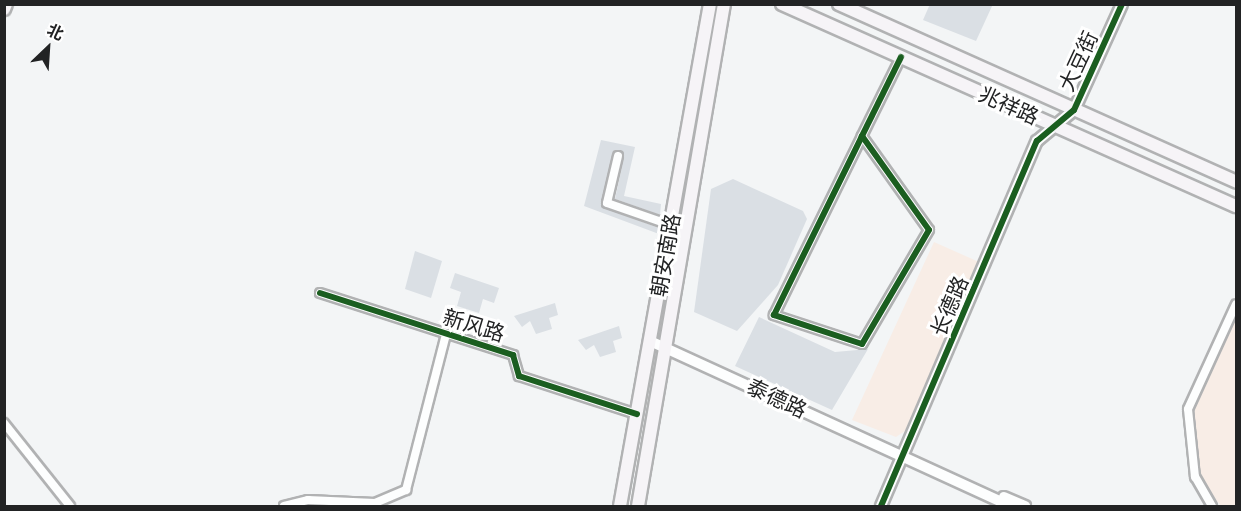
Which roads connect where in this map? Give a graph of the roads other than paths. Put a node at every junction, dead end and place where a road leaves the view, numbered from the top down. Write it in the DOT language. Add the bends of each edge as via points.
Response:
graph roads {
  1 [pos="710,4"];
  2 [pos="724,4"];
  3 [pos="782,4"];
  4 [pos="839,4"];
  5 [pos="1122,4"];
  6 [pos="902,57"];
  7 [pos="1074,110"];
  8 [pos="1057,126"];
  9 [pos="862,136"];
  10 [pos="618,156"];
  11 [pos="1236,182"];
  12 [pos="1236,206"];
  13 [pos="670,225"];
  14 [pos="320,293"];
  15 [pos="1236,304"];
  16 [pos="446,334"];
  17 [pos="650,341"];
  18 [pos="663,347"];
  19 [pos="637,414"];
  20 [pos="4,423"];
  21 [pos="903,456"];
  22 [pos="70,507"];
  23 [pos="284,507"];
  24 [pos="620,507"];
  25 [pos="638,507"];
  26 [pos="880,507"];
  27 [pos="1011,507"];
  28 [pos="1026,507"];
  29 [pos="1212,507"];
  1 -- 13 [label="main road, 朝安南路"];
  2 -- 18 [label="main road, 朝安南路"];
  3 -- 6 [label="main road, 兆祥路"];
  4 -- 7 [label="main road, 兆祥路"];
  5 -- 7 [label="street, 大豆街"];
  6 -- 8 [label="main road, 兆祥路"];
  6 -- 9 [label="street"];
  7 -- 8 [label="street, 大豆街"];
  7 -- 11 [label="main road, 兆祥路"];
  8 -- 12 [label="main road, 兆祥路"];
  8 -- 21 [label="street, 长德路" via="1037,141"];
  9 -- 9 [label="street" via="774,315 862,345 929,230"];
  10 -- 13 [label="street" via="607,203"];
  13 -- 17 [label="main road, 朝安南路"];
  14 -- 16 [label="street, 新风路"];
  15 -- 29 [label="street" via="1188,408 1195,477"];
  16 -- 19 [label="street, 新风路" via="513,355 519,376"];
  16 -- 23 [label="street, 新风路" via="406,490 375,503 308,500"];
  17 -- 18 [label="street, 泰德路"];
  17 -- 19 [label="main road, 朝安南路"];
  18 -- 21 [label="street, 泰德路"];
  18 -- 25 [label="main road, 朝安南路"];
  19 -- 24 [label="main road, 朝安南路"];
  20 -- 22 [label="street"];
  21 -- 26 [label="street, 长德路"];
  21 -- 27 [label="street, 泰德路"];
  21 -- 28 [label="street, 泰德路"];
}
